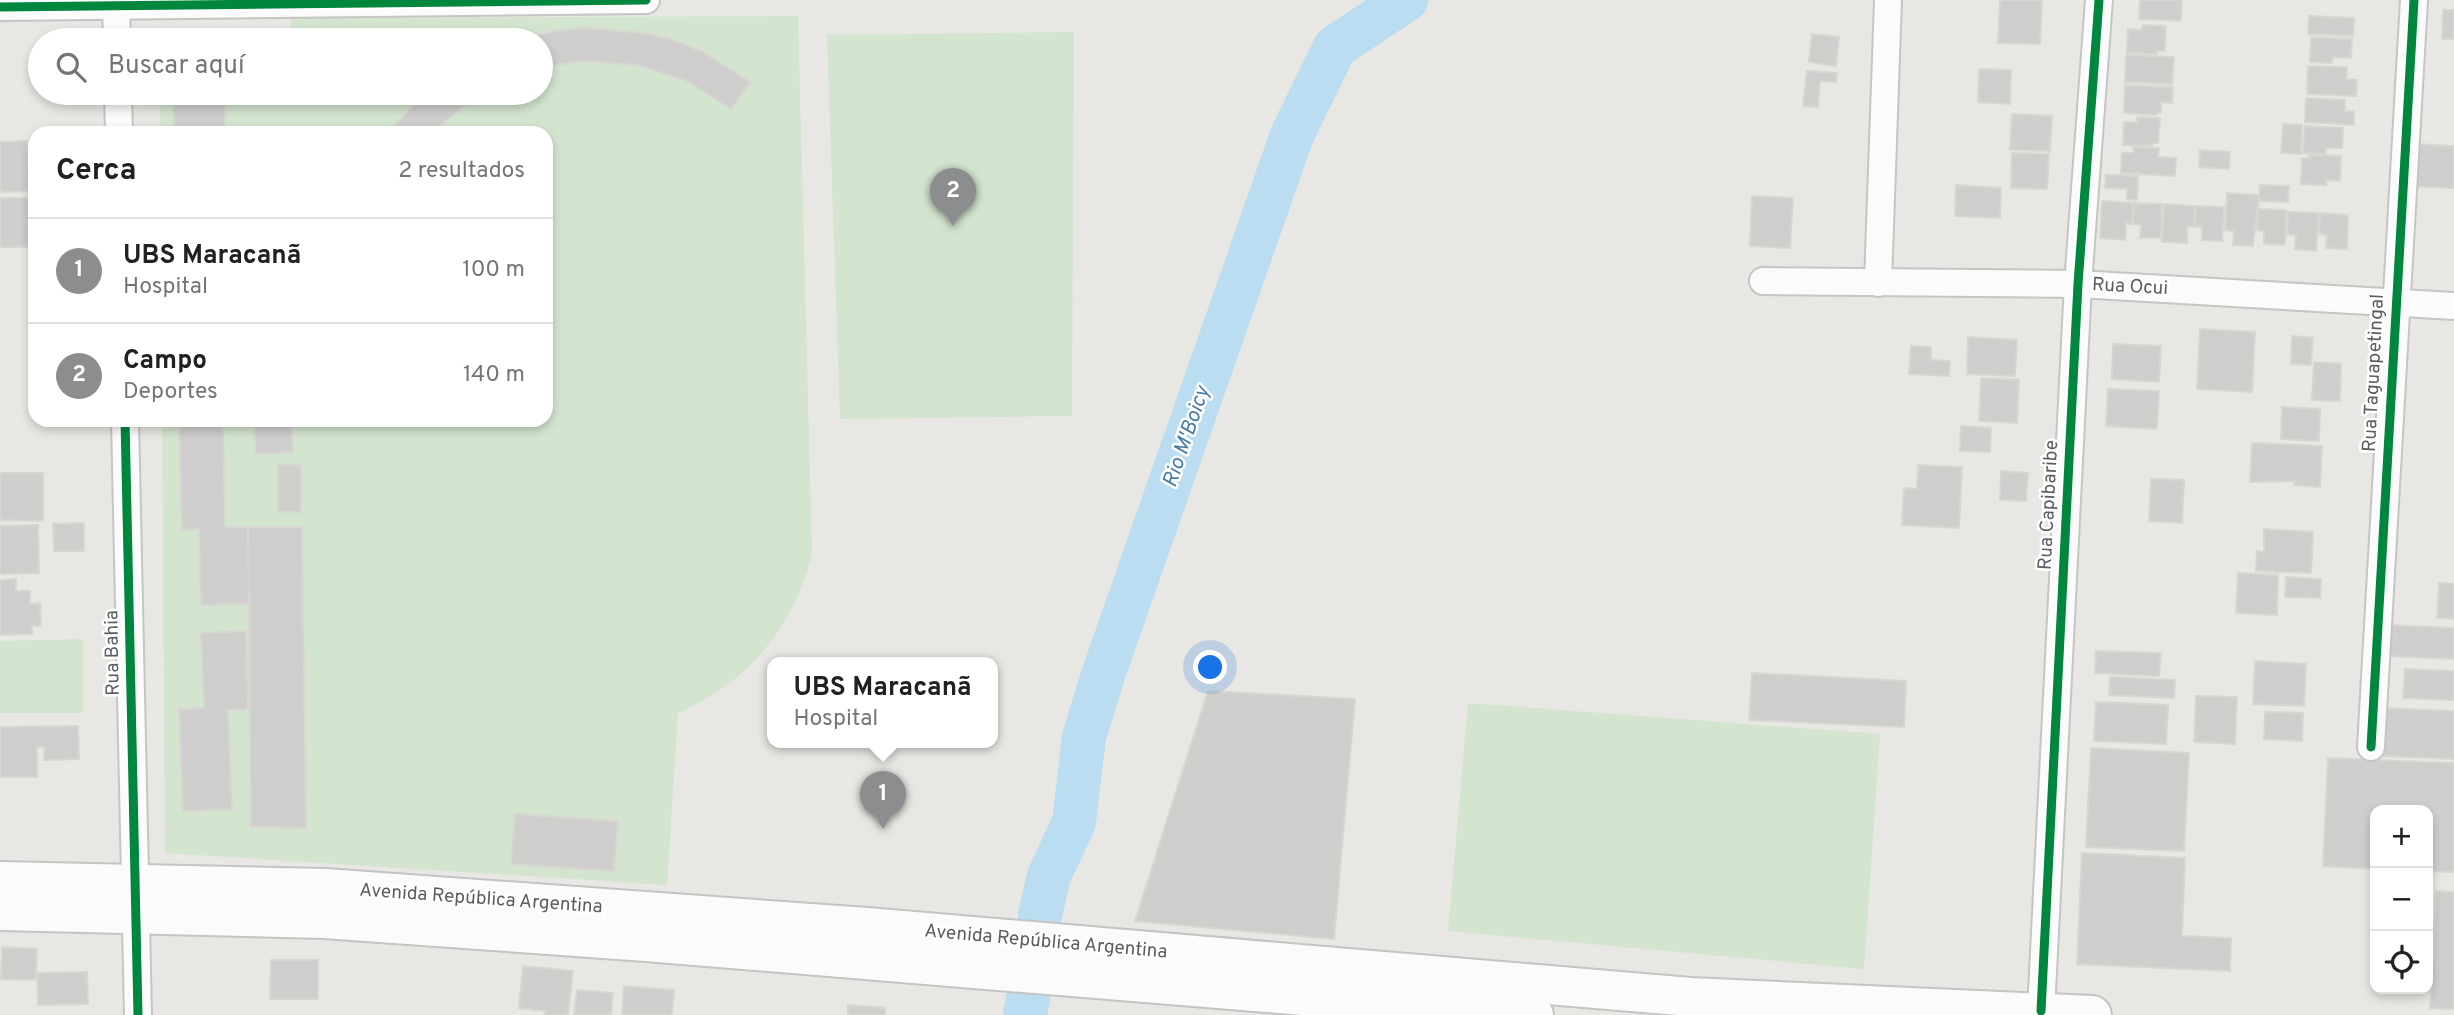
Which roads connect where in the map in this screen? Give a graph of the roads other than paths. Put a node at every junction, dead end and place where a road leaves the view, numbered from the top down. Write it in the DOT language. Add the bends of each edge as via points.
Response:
graph roads {
  1 [pos="646,0"];
  2 [pos="1888,0"];
  3 [pos="2099,0"];
  4 [pos="2414,0"];
  5 [pos="492,1"];
  6 [pos="200,3"];
  7 [pos="116,6"];
  8 [pos="0,7"];
  9 [pos="117,28"];
  10 [pos="118,105"];
  11 [pos="119,126"];
  12 [pos="1763,281"];
  13 [pos="1878,283"];
  14 [pos="2078,284"];
  15 [pos="2396,303"];
  16 [pos="2454,306"];
  17 [pos="125,427"];
  18 [pos="2371,747"];
  19 [pos="0,881"];
  20 [pos="136,901"];
  21 [pos="0,911"];
  22 [pos="1737,1008"];
  23 [pos="2040,1013"];
  24 [pos="138,1015"];
  25 [pos="1534,1015"];
  26 [pos="2092,1015"];
  1 -- 5 [label="street"];
  2 -- 13 [label="street"];
  3 -- 14 [label="street, Rua Capibaribe"];
  4 -- 15 [label="street, Rua Taguapetingal"];
  5 -- 6 [label="street"];
  6 -- 7 [label="street"];
  7 -- 8 [label="street"];
  7 -- 9 [label="street"];
  10 -- 11 [label="street"];
  12 -- 13 [label="street, Rua Ocui"];
  13 -- 14 [label="street, Rua Ocui"];
  14 -- 15 [label="street, Rua Ocui"];
  14 -- 23 [label="street, Rua Capibaribe"];
  15 -- 16 [label="street, Rua Ocui"];
  15 -- 18 [label="street, Rua Taguapetingal"];
  17 -- 20 [label="street, Rua Bahia"];
  19 -- 20 [label="main road, Avenida República Argentina"];
  20 -- 21 [label="main road, Avenida República Argentina"];
  20 -- 22 [label="main road, Avenida República Argentina" via="326,888 645,911"];
  20 -- 24 [label="street, Rua Bahia"];
  20 -- 25 [label="main road, Avenida República Argentina"];
  22 -- 23 [label="main road, Avenida República Argentina"];
  23 -- 26 [label="main road, Avenida República Argentina"];
}
